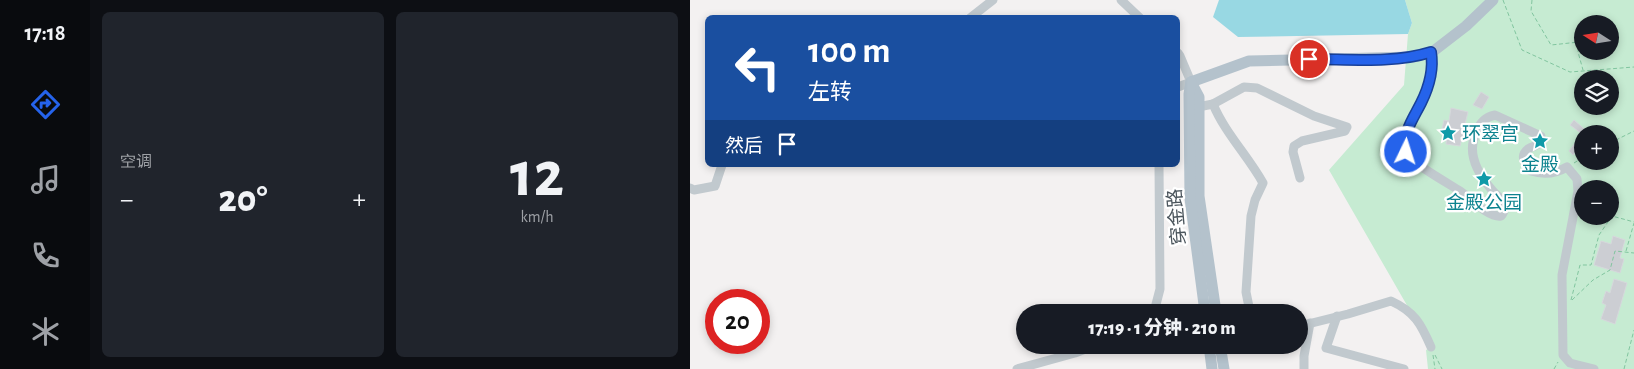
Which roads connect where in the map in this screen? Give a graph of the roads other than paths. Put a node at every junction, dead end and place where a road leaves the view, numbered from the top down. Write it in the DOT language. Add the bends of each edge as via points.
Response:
graph roads {
  1 [pos="993,0"];
  2 [pos="1121,0"];
  3 [pos="1494,0"];
  4 [pos="974,15"];
  5 [pos="1137,15"];
  6 [pos="1427,54"];
  7 [pos="1180,56"];
  8 [pos="1191,82"];
  9 [pos="1180,86"];
  10 [pos="1213,104"];
  11 [pos="1198,107"];
  12 [pos="721,167"];
  13 [pos="1159,167"];
  14 [pos="1300,178"];
  15 [pos="690,188"];
  16 [pos="1156,304"];
  17 [pos="1204,304"];
  18 [pos="1215,304"];
  19 [pos="1248,304"];
  20 [pos="1338,316"];
  21 [pos="1310,323"];
  22 [pos="1431,347"];
  23 [pos="1067,354"];
  24 [pos="1210,354"];
  25 [pos="1222,354"];
  26 [pos="1018,369"];
  27 [pos="1212,369"];
  28 [pos="1224,369"];
  29 [pos="1304,369"];
  30 [pos="1404,369"];
  31 [pos="1594,369"];
  1 -- 4 [label="street"];
  2 -- 5 [label="street"];
  3 -- 6 [label="main road" via="1466,26"];
  6 -- 8 [label="main road" via="1397,59 1250,61"];
  6 -- 31 [label="street" via="1433,64 1430,78 1406,135 1405,144 1410,158 1490,214 1501,216 1503,202 1484,180 1472,152 1477,130 1486,118 1495,115 1541,136 1538,146 1528,150 1524,156 1524,163 1531,171 1549,174 1567,167 1577,179 1578,191 1562,275 1562,355 1570,363"];
  7 -- 8 [label="street"];
  8 -- 9 [label="street"];
  8 -- 11 [label="main road, 穿金路" via="1199,97"];
  8 -- 17 [label="main road, 穿金路" via="1190,198"];
  10 -- 11 [label="street"];
  10 -- 14 [label="street" via="1244,87 1257,88 1314,116 1347,127 1346,131 1302,141 1294,146"];
  10 -- 19 [label="street" via="1219,119 1263,183 1251,216 1246,292"];
  11 -- 18 [label="main road, 穿金路" via="1199,196"];
  12 -- 15 [label="street" via="715,186"];
  13 -- 16 [label="street" via="1160,289"];
  20 -- 21 [label="street"];
  20 -- 22 [label="street" via="1391,301 1405,307 1421,324"];
  20 -- 30 [label="street" via="1326,348"];
  21 -- 29 [label="street"];
  23 -- 26 [label="street"];
  24 -- 27 [label="main road"];
  25 -- 28 [label="main road"];
}
